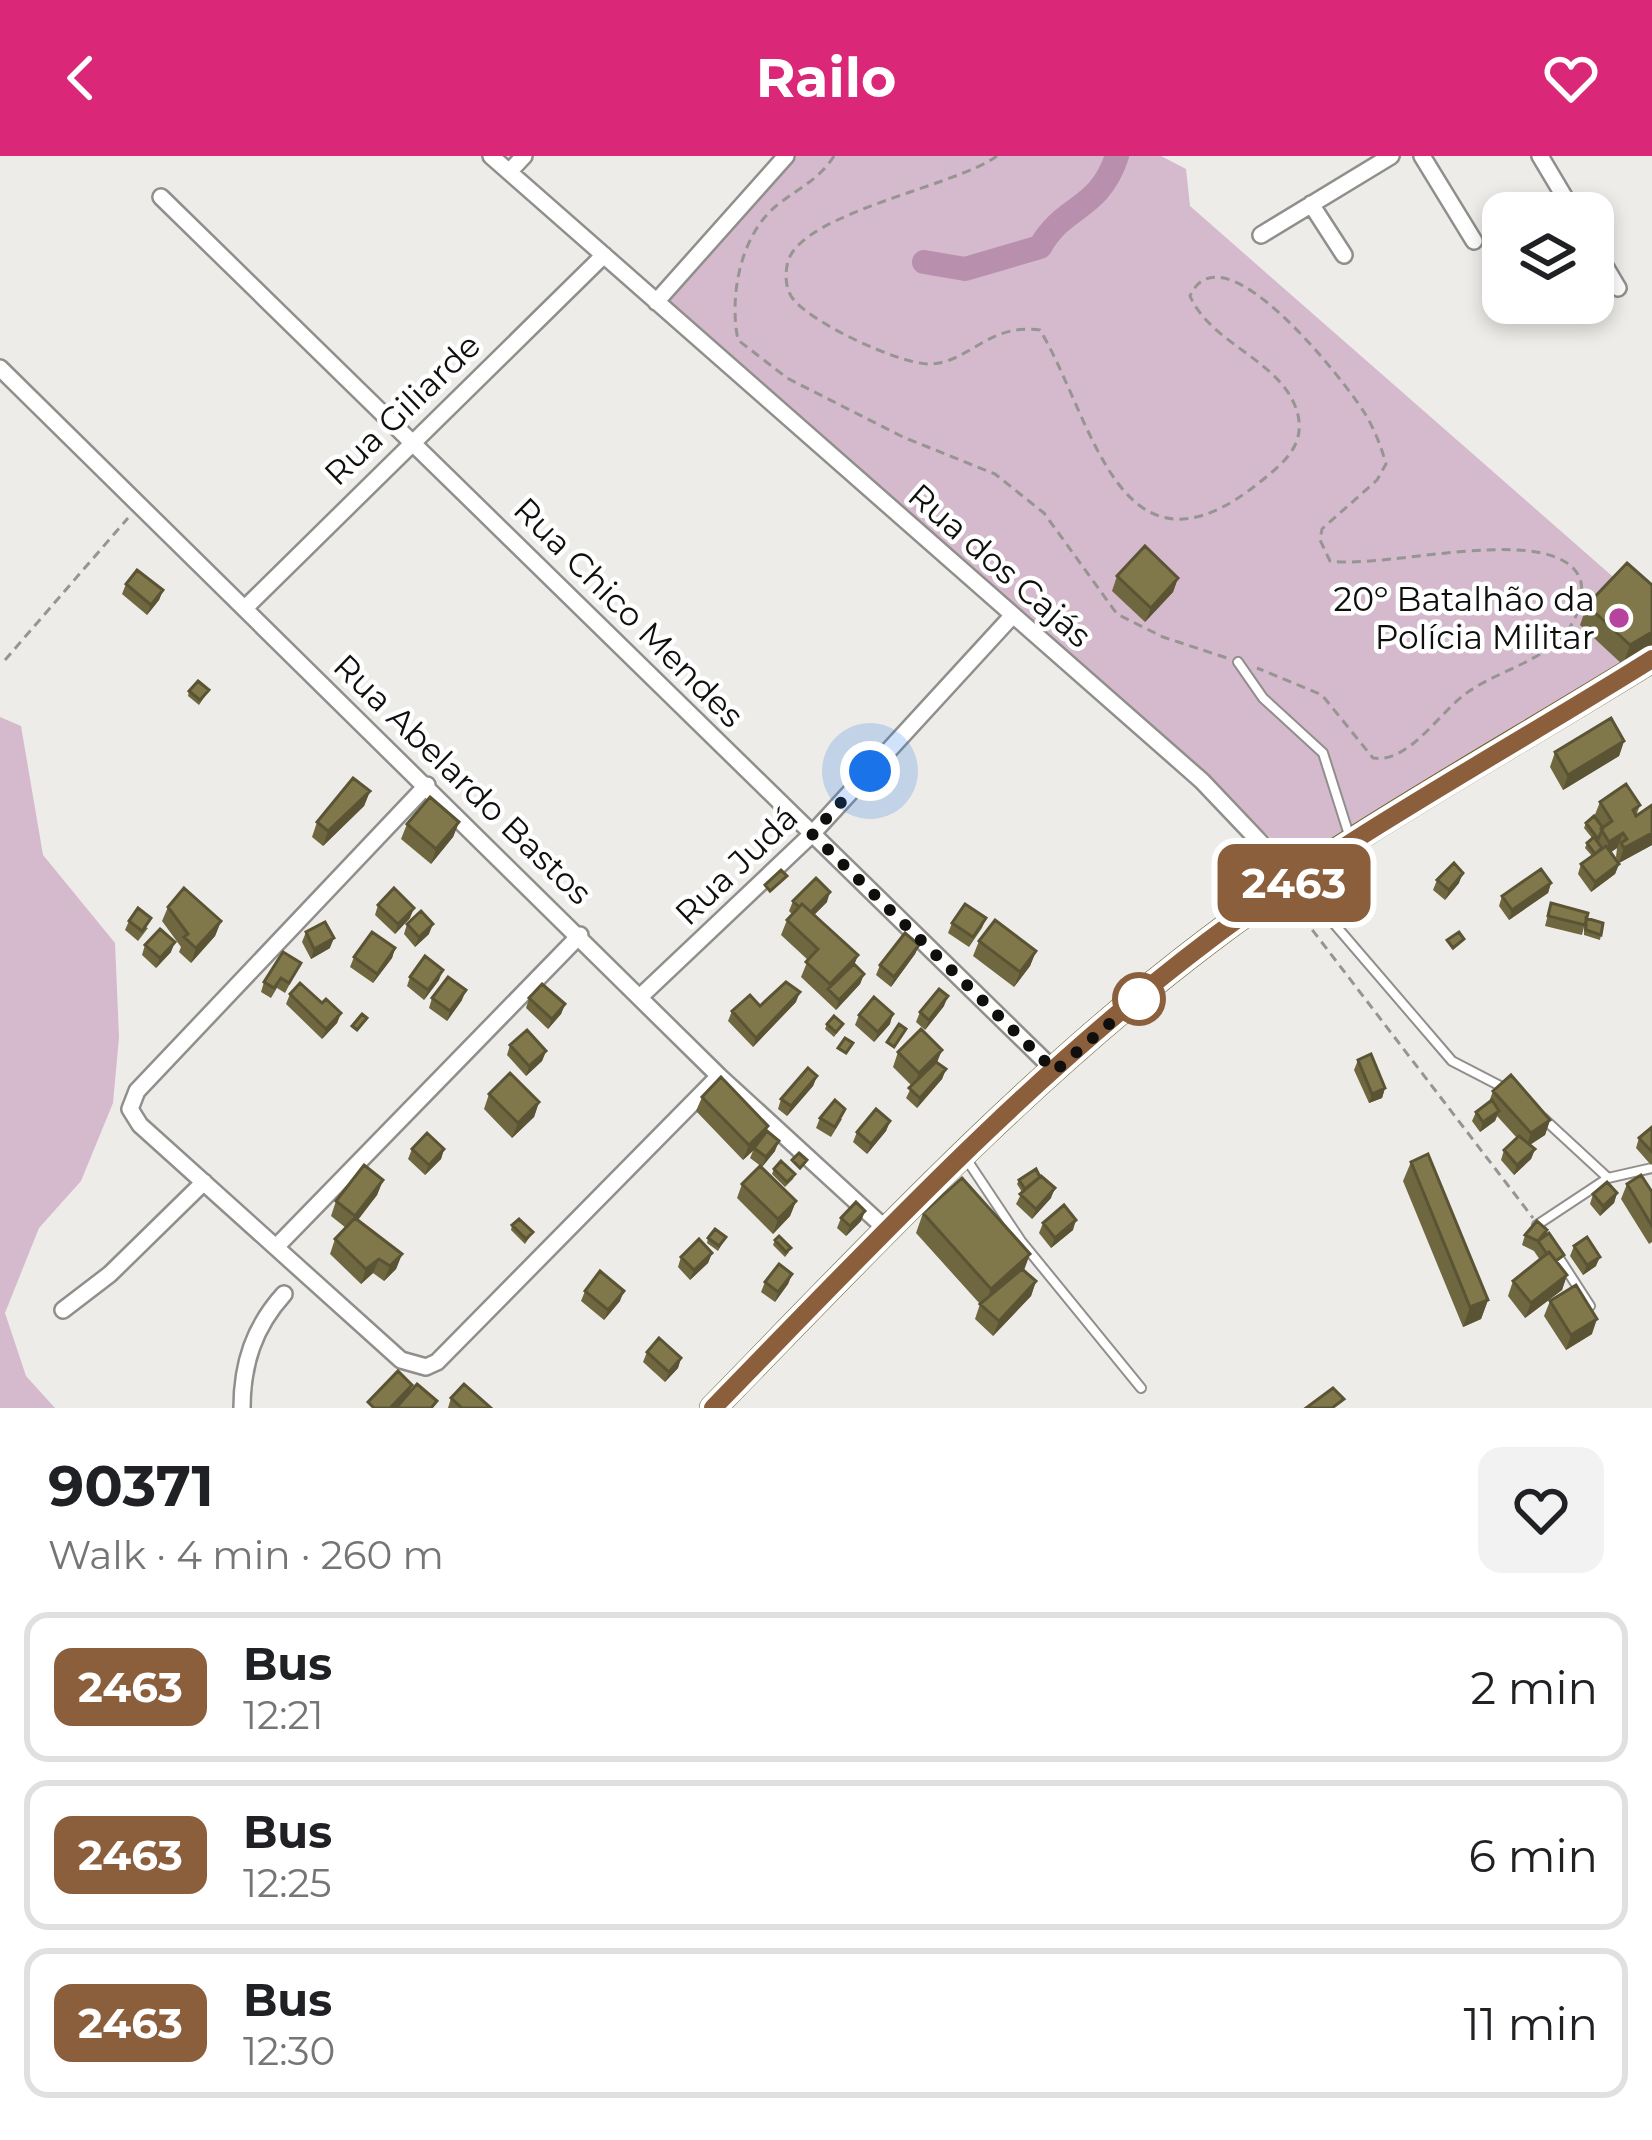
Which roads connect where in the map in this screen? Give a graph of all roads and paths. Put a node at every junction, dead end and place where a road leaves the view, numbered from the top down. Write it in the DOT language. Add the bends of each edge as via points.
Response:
graph roads {
  1 [pos="491,156"];
  2 [pos="524,156"];
  3 [pos="785,156"];
  4 [pos="834,156"];
  5 [pos="997,156"];
  6 [pos="1391,156"];
  7 [pos="1422,156"];
  8 [pos="1540,156"];
  9 [pos="509,172"];
  10 [pos="1561,192"];
  11 [pos="161,197"];
  12 [pos="1311,204"];
  13 [pos="1261,235"];
  14 [pos="1474,241"];
  15 [pos="604,255"];
  16 [pos="1344,255"];
  17 [pos="1614,281"];
  18 [pos="1618,288"];
  19 [pos="656,302"];
  20 [pos="0,368"];
  21 [pos="13,381"];
  22 [pos="0,394"];
  23 [pos="412,440"];
  24 [pos="141,504"];
  25 [pos="245,608"];
  26 [pos="1013,615"];
  27 [pos="1652,659"];
  28 [pos="5,660"];
  29 [pos="1238,662"];
  30 [pos="427,785"];
  31 [pos="812,834"];
  32 [pos="1352,845"];
  33 [pos="1290,886"];
  34 [pos="580,935"];
  35 [pos="642,995"];
  36 [pos="1055,1071"];
  37 [pos="719,1076"];
  38 [pos="1515,1094"];
  39 [pos="1538,1114"];
  40 [pos="963,1154"];
  41 [pos="1652,1168"];
  42 [pos="1608,1178"];
  43 [pos="204,1182"];
  44 [pos="1538,1225"];
  45 [pos="887,1230"];
  46 [pos="278,1245"];
  47 [pos="284,1294"];
  48 [pos="1590,1306"];
  49 [pos="62,1310"];
  50 [pos="1141,1388"];
  51 [pos="242,1408"];
  52 [pos="713,1408"];
  1 -- 9 [label="street, Rua dos Cajás"];
  2 -- 9 [label="street"];
  3 -- 19 [label="street"];
  4 -- 29 [label="path" via="764,218 749,242 735,298 738,340 787,378 995,474 1044,513 1117,614"];
  5 -- 29 [label="path" via="967,176 880,200 806,239 789,256 785,280 793,300 874,350 928,364 1013,327 1040,330 1102,467 1124,494 1147,512 1202,518 1226,509 1287,460 1300,438 1292,396 1199,318 1190,296 1196,283 1212,274 1233,278 1297,329 1382,447 1386,464 1377,480 1322,529 1330,561 1539,552 1559,558 1582,585 1559,642 1468,692 1382,759 1358,744 1322,695"];
  6 -- 12 [label="street"];
  7 -- 14 [label="street"];
  8 -- 10 [label="street"];
  9 -- 15 [label="street, Rua dos Cajás"];
  11 -- 23 [label="street, Rua Chico Mendes"];
  12 -- 13 [label="street"];
  12 -- 16 [label="street"];
  15 -- 19 [label="street, Rua dos Cajás"];
  15 -- 23 [label="street, Rua Giliarde"];
  17 -- 18 [label="street"];
  19 -- 26 [label="street, Rua dos Cajás"];
  20 -- 21 [label="street, Rua Abelardo Bastos"];
  21 -- 22 [label="street"];
  21 -- 24 [label="street, Rua Abelardo Bastos"];
  23 -- 25 [label="street, Rua Giliarde"];
  23 -- 31 [label="street, Rua Chico Mendes"];
  24 -- 25 [label="street, Rua Abelardo Bastos"];
  24 -- 28 [label="path"];
  25 -- 30 [label="street, Rua Abelardo Bastos"];
  26 -- 31 [label="street, Rua Judá"];
  26 -- 33 [label="street, Rua dos Cajás" via="1215,792"];
  27 -- 32 [label="main road"];
  29 -- 32 [label="lane" via="1263,698 1323,753"];
  30 -- 34 [label="street, Rua Abelardo Bastos"];
  30 -- 43 [label="street" via="130,1102 140,1125"];
  31 -- 35 [label="street, Rua Judá"];
  31 -- 36 [label="street, Rua Chico Mendes"];
  32 -- 33 [label="main road"];
  33 -- 36 [label="main road" via="1178,965"];
  33 -- 38 [label="lane" via="1452,1061"];
  33 -- 44 [label="path"];
  34 -- 35 [label="street, Rua Abelardo Bastos"];
  34 -- 46 [label="street"];
  35 -- 37 [label="street, Rua Abelardo Bastos"];
  36 -- 40 [label="main road"];
  37 -- 45 [label="street, Rua Abelardo Bastos"];
  37 -- 46 [label="street" via="437,1362 401,1360"];
  39 -- 42 [label="lane"];
  40 -- 45 [label="main road"];
  40 -- 50 [label="lane"];
  41 -- 42 [label="lane"];
  42 -- 44 [label="lane"];
  43 -- 46 [label="street"];
  43 -- 49 [label="street"];
  44 -- 48 [label="lane"];
  45 -- 52 [label="main road"];
  47 -- 51 [label="street" via="258,1328"];
}
